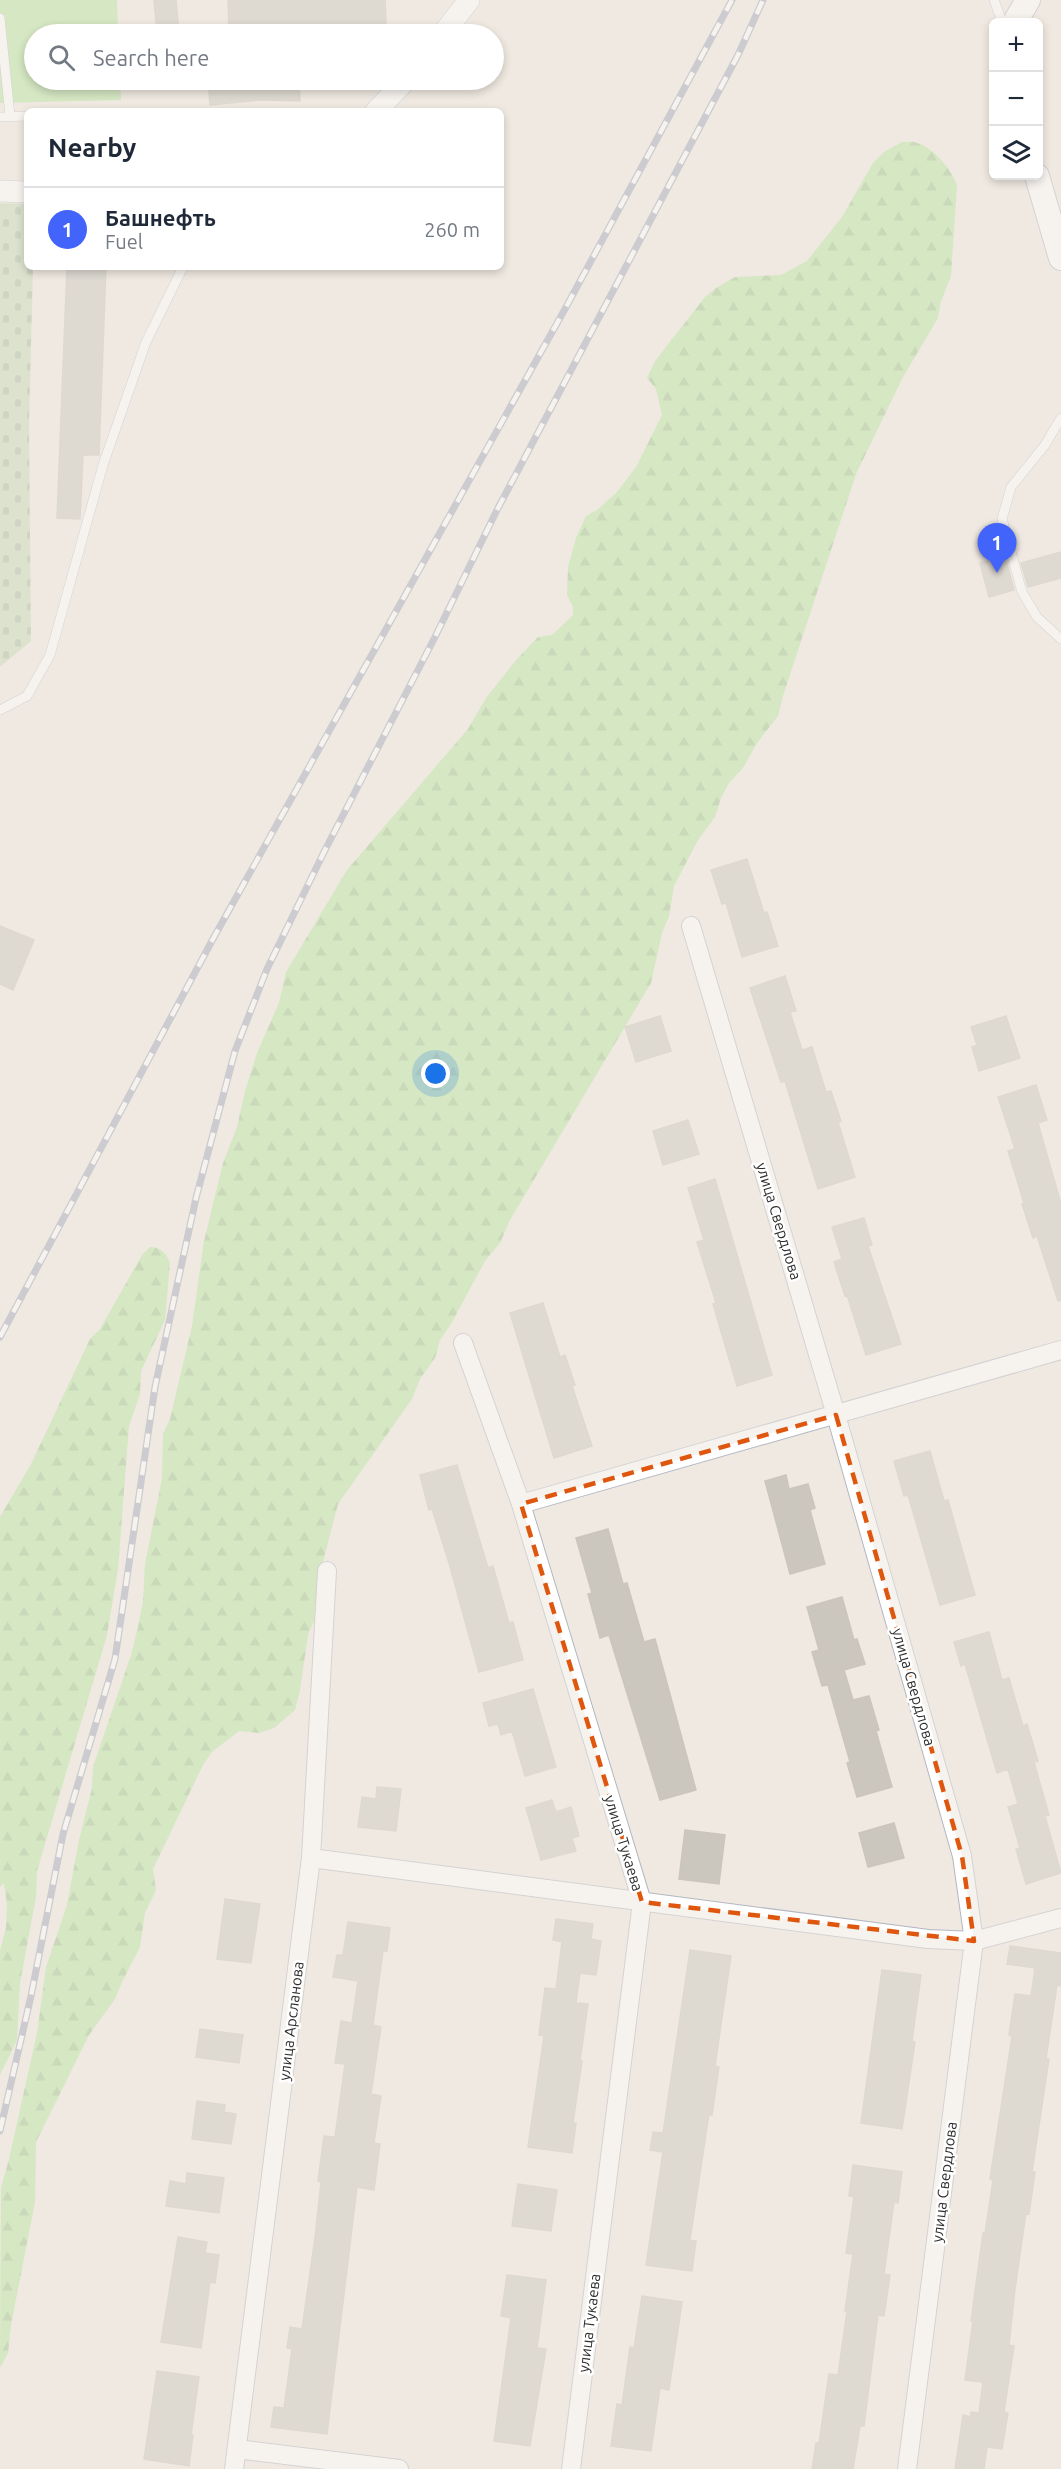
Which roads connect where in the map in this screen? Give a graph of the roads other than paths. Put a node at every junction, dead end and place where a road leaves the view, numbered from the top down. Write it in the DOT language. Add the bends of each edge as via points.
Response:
graph roads {
  1 [pos="469,0"];
  2 [pos="994,0"];
  3 [pos="1028,0"];
  4 [pos="0,18"];
  5 [pos="1001,18"];
  6 [pos="1017,18"];
  7 [pos="451,24"];
  8 [pos="396,90"];
  9 [pos="379,108"];
  10 [pos="5,116"];
  11 [pos="24,116"];
  12 [pos="1038,180"];
  13 [pos="0,191"];
  14 [pos="24,192"];
  15 [pos="1061,258"];
  16 [pos="182,270"];
  17 [pos="1061,418"];
  18 [pos="1061,639"];
  19 [pos="0,710"];
  20 [pos="691,926"];
  21 [pos="463,1343"];
  22 [pos="1061,1350"];
  23 [pos="836,1415"];
  24 [pos="521,1504"];
  25 [pos="327,1571"];
  26 [pos="311,1858"];
  27 [pos="642,1902"];
  28 [pos="1061,1918"];
  29 [pos="974,1941"];
  30 [pos="237,2449"];
  31 [pos="234,2469"];
  32 [pos="399,2469"];
  33 [pos="571,2469"];
  34 [pos="907,2469"];
  1 -- 7 [label="street"];
  2 -- 5 [label="lane"];
  3 -- 6 [label="main road"];
  4 -- 10 [label="lane"];
  8 -- 9 [label="street"];
  10 -- 11 [label="lane"];
  12 -- 15 [label="main road"];
  13 -- 14 [label="street"];
  16 -- 19 [label="lane" via="146,342 103,465 50,655 27,696"];
  17 -- 18 [label="lane" via="1045,445 1011,486 1002,519 1022,592 1036,617"];
  20 -- 23 [label="street, улица Свердлова"];
  21 -- 24 [label="street, улица Тукаева"];
  22 -- 23 [label="street"];
  23 -- 24 [label="street"];
  23 -- 29 [label="street, улица Свердлова" via="962,1856"];
  24 -- 27 [label="street, улица Тукаева"];
  25 -- 26 [label="street, улица Арсланова"];
  26 -- 27 [label="street"];
  26 -- 30 [label="street, улица Арсланова"];
  27 -- 29 [label="street" via="928,1939"];
  27 -- 33 [label="street, улица Тукаева"];
  28 -- 29 [label="street"];
  29 -- 34 [label="street, улица Свердлова"];
  30 -- 31 [label="street, улица Арсланова"];
  30 -- 32 [label="street"];
}
